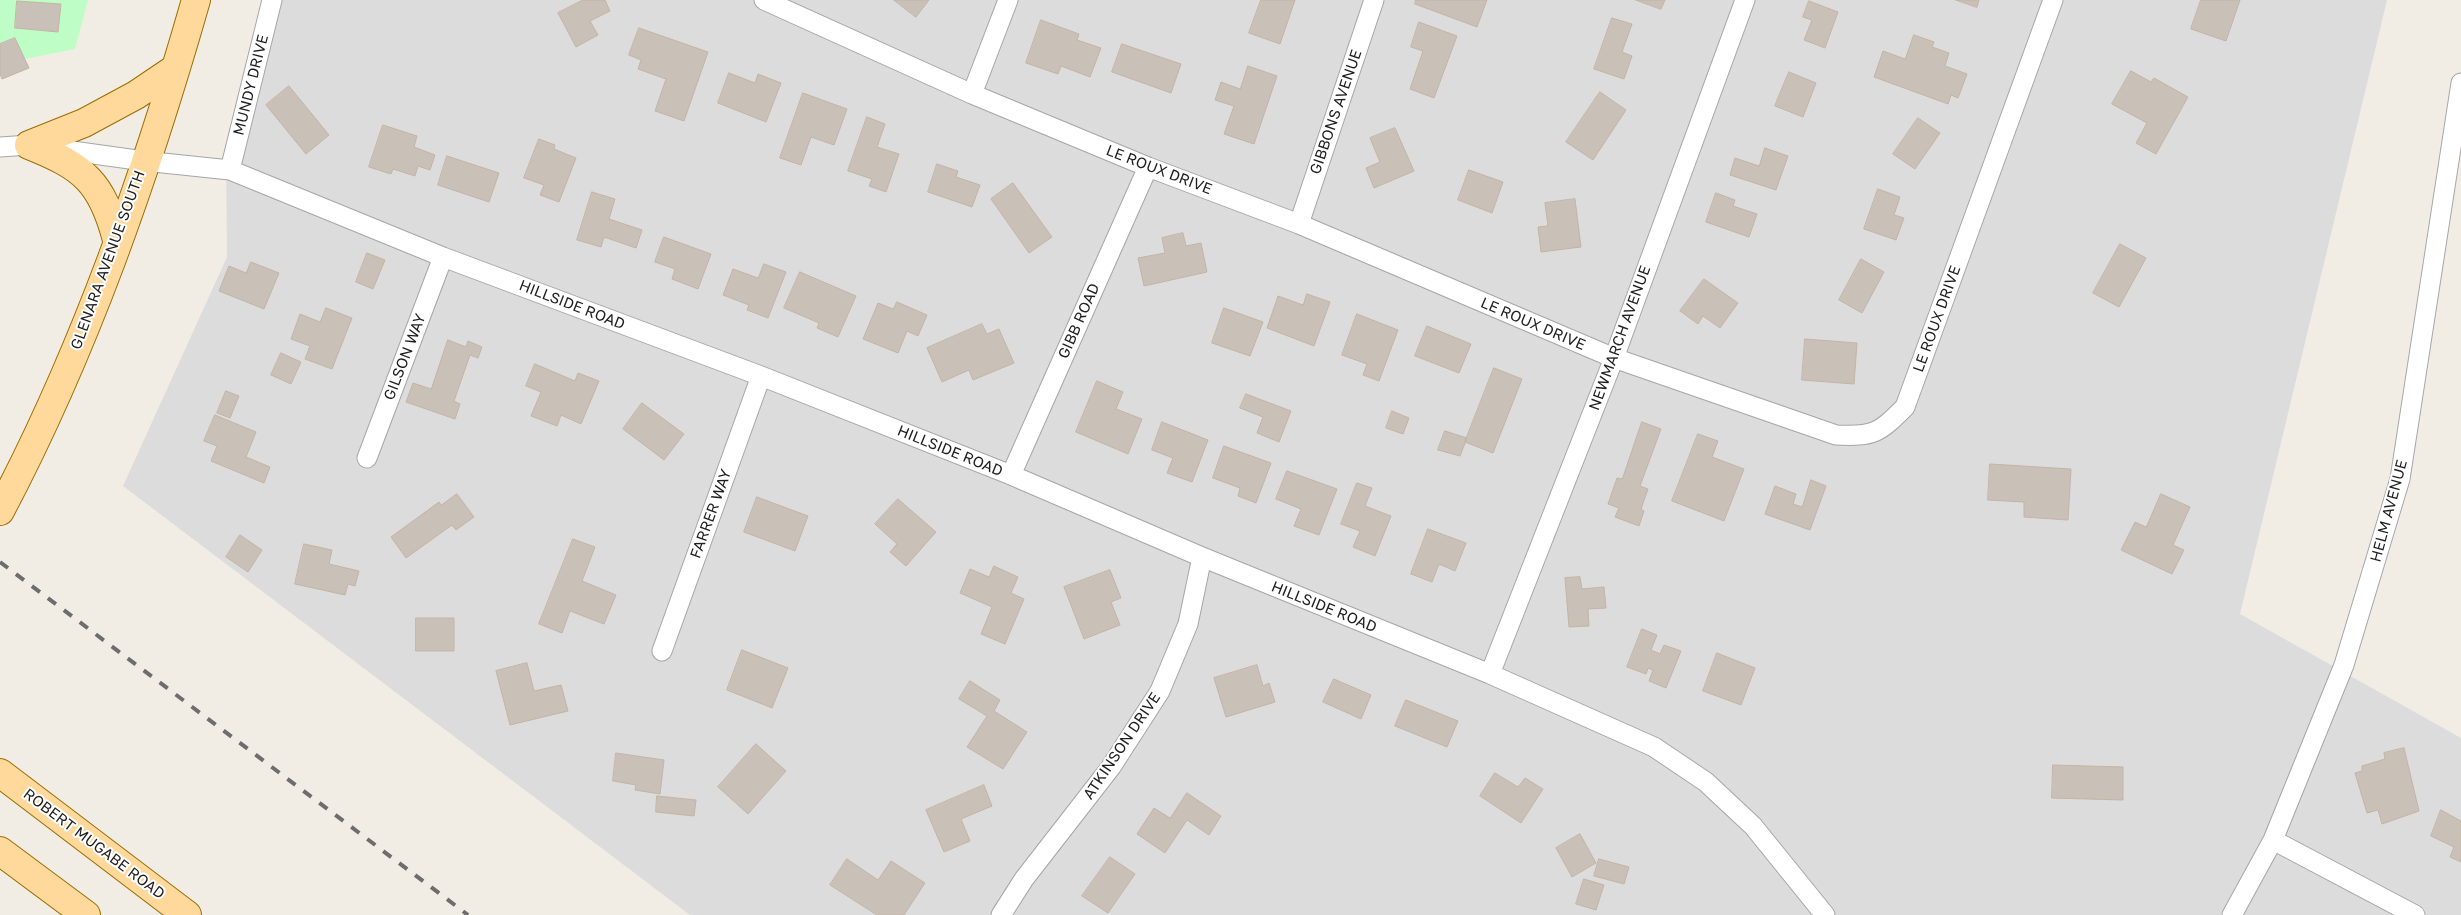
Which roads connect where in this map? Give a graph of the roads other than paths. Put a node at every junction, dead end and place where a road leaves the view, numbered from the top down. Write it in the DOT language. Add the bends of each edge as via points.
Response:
graph roads {
  1 [pos="196,0"];
  2 [pos="272,0"];
  3 [pos="764,0"];
  4 [pos="1008,0"];
  5 [pos="1374,0"];
  6 [pos="1745,0"];
  7 [pos="2053,0"];
  8 [pos="176,68"];
  9 [pos="2461,83"];
  10 [pos="972,94"];
  11 [pos="29,145"];
  12 [pos="0,148"];
  13 [pos="144,162"];
  14 [pos="1148,167"];
  15 [pos="230,170"];
  16 [pos="1299,224"];
  17 [pos="117,240"];
  18 [pos="443,257"];
  19 [pos="1614,358"];
  20 [pos="761,376"];
  21 [pos="367,458"];
  22 [pos="1011,475"];
  23 [pos="5,501"];
  24 [pos="1202,557"];
  25 [pos="662,651"];
  26 [pos="1490,674"];
  27 [pos="0,773"];
  28 [pos="2273,840"];
  29 [pos="0,851"];
  30 [pos="86,915"];
  31 [pos="187,915"];
  32 [pos="1001,915"];
  33 [pos="1825,915"];
  34 [pos="2232,915"];
  35 [pos="2415,915"];
  1 -- 8 [label="main road, GLENARA AVENUE SOUTH"];
  2 -- 15 [label="street, MUNDY DRIVE"];
  3 -- 10 [label="street, LE ROUX DRIVE"];
  4 -- 10 [label="street"];
  5 -- 16 [label="street, GIBBONS AVENUE"];
  6 -- 19 [label="street, NEWMARCH AVENUE"];
  7 -- 19 [label="street, LE ROUX DRIVE" via="1905,407 1884,428 1863,436 1836,435"];
  8 -- 11 [label="main road" via="136,95 84,123"];
  8 -- 13 [label="main road, GLENARA AVENUE SOUTH"];
  9 -- 28 [label="street, HELM AVENUE" via="2400,479 2344,665"];
  10 -- 14 [label="street, LE ROUX DRIVE"];
  11 -- 12 [label="street, HILLSIDE ROAD"];
  11 -- 13 [label="street, HILLSIDE ROAD"];
  11 -- 17 [label="main road" via="59,157 94,185 111,215"];
  13 -- 15 [label="street, HILLSIDE ROAD"];
  13 -- 17 [label="main road, GLENARA AVENUE SOUTH"];
  14 -- 16 [label="street, LE ROUX DRIVE"];
  14 -- 22 [label="street, GIBB ROAD"];
  15 -- 18 [label="street, HILLSIDE ROAD"];
  16 -- 19 [label="street, LE ROUX DRIVE"];
  17 -- 23 [label="main road, GLENARA AVENUE SOUTH" via="69,365"];
  18 -- 20 [label="street, HILLSIDE ROAD"];
  18 -- 21 [label="street, GILSON WAY"];
  19 -- 26 [label="street, NEWMARCH AVENUE"];
  20 -- 22 [label="street, HILLSIDE ROAD"];
  20 -- 25 [label="street, FARRER WAY"];
  22 -- 24 [label="street, HILLSIDE ROAD"];
  24 -- 26 [label="street, HILLSIDE ROAD"];
  24 -- 32 [label="street, ATKINSON DRIVE" via="1188,624 1160,691 1111,767 1024,879"];
  26 -- 33 [label="street, HILLSIDE ROAD" via="1654,747 1706,782 1753,826"];
  27 -- 31 [label="main road, ROBERT MUGABE ROAD"];
  28 -- 34 [label="street, HELM AVENUE"];
  28 -- 35 [label="street"];
  29 -- 30 [label="main road"];
}
